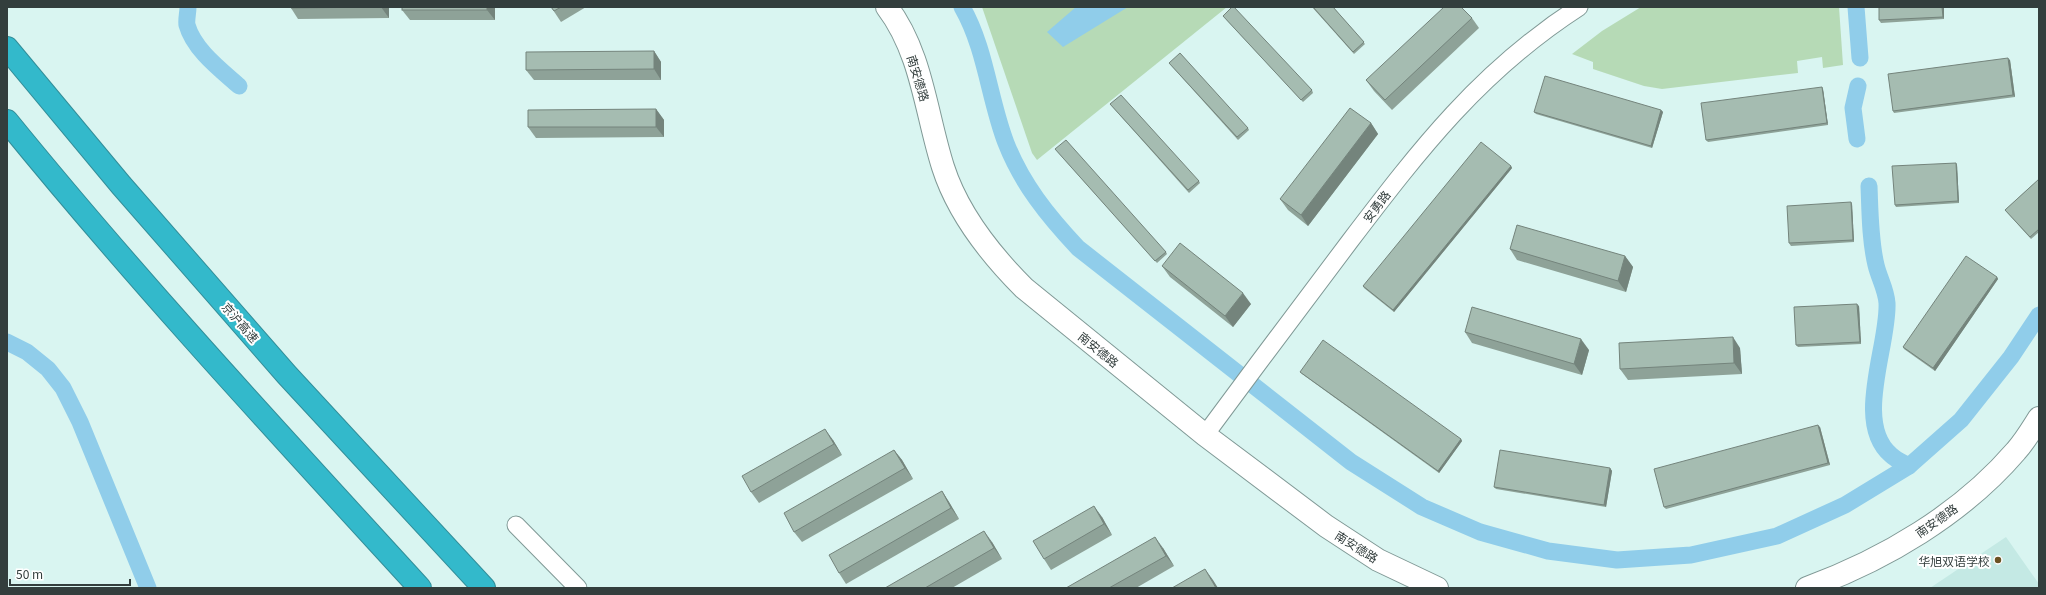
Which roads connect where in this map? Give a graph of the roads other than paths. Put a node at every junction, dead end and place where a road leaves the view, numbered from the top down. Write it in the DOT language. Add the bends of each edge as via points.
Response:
graph roads {
  1 [pos="887,7"];
  2 [pos="1579,7"];
  3 [pos="7,48"];
  4 [pos="7,121"];
  5 [pos="2039,418"];
  6 [pos="1205,435"];
  7 [pos="516,525"];
  8 [pos="420,588"];
  9 [pos="484,588"];
  10 [pos="578,588"];
  11 [pos="1437,588"];
  12 [pos="1807,588"];
  1 -- 6 [label="street, 南安德路" via="909,47 922,84 944,169 975,230 997,261 1024,288"];
  2 -- 6 [label="street, 安勇路" via="1507,61 1453,113 1384,197"];
  3 -- 9 [label="highway, 京沪高速" via="63,117 287,375"];
  4 -- 8 [label="highway" via="253,405"];
  5 -- 12 [label="street, 南安德路" via="2016,451 1946,515 1894,549 1835,578"];
  6 -- 11 [label="street, 南安德路" via="1326,526 1378,560"];
  7 -- 10 [label="street"];
}
